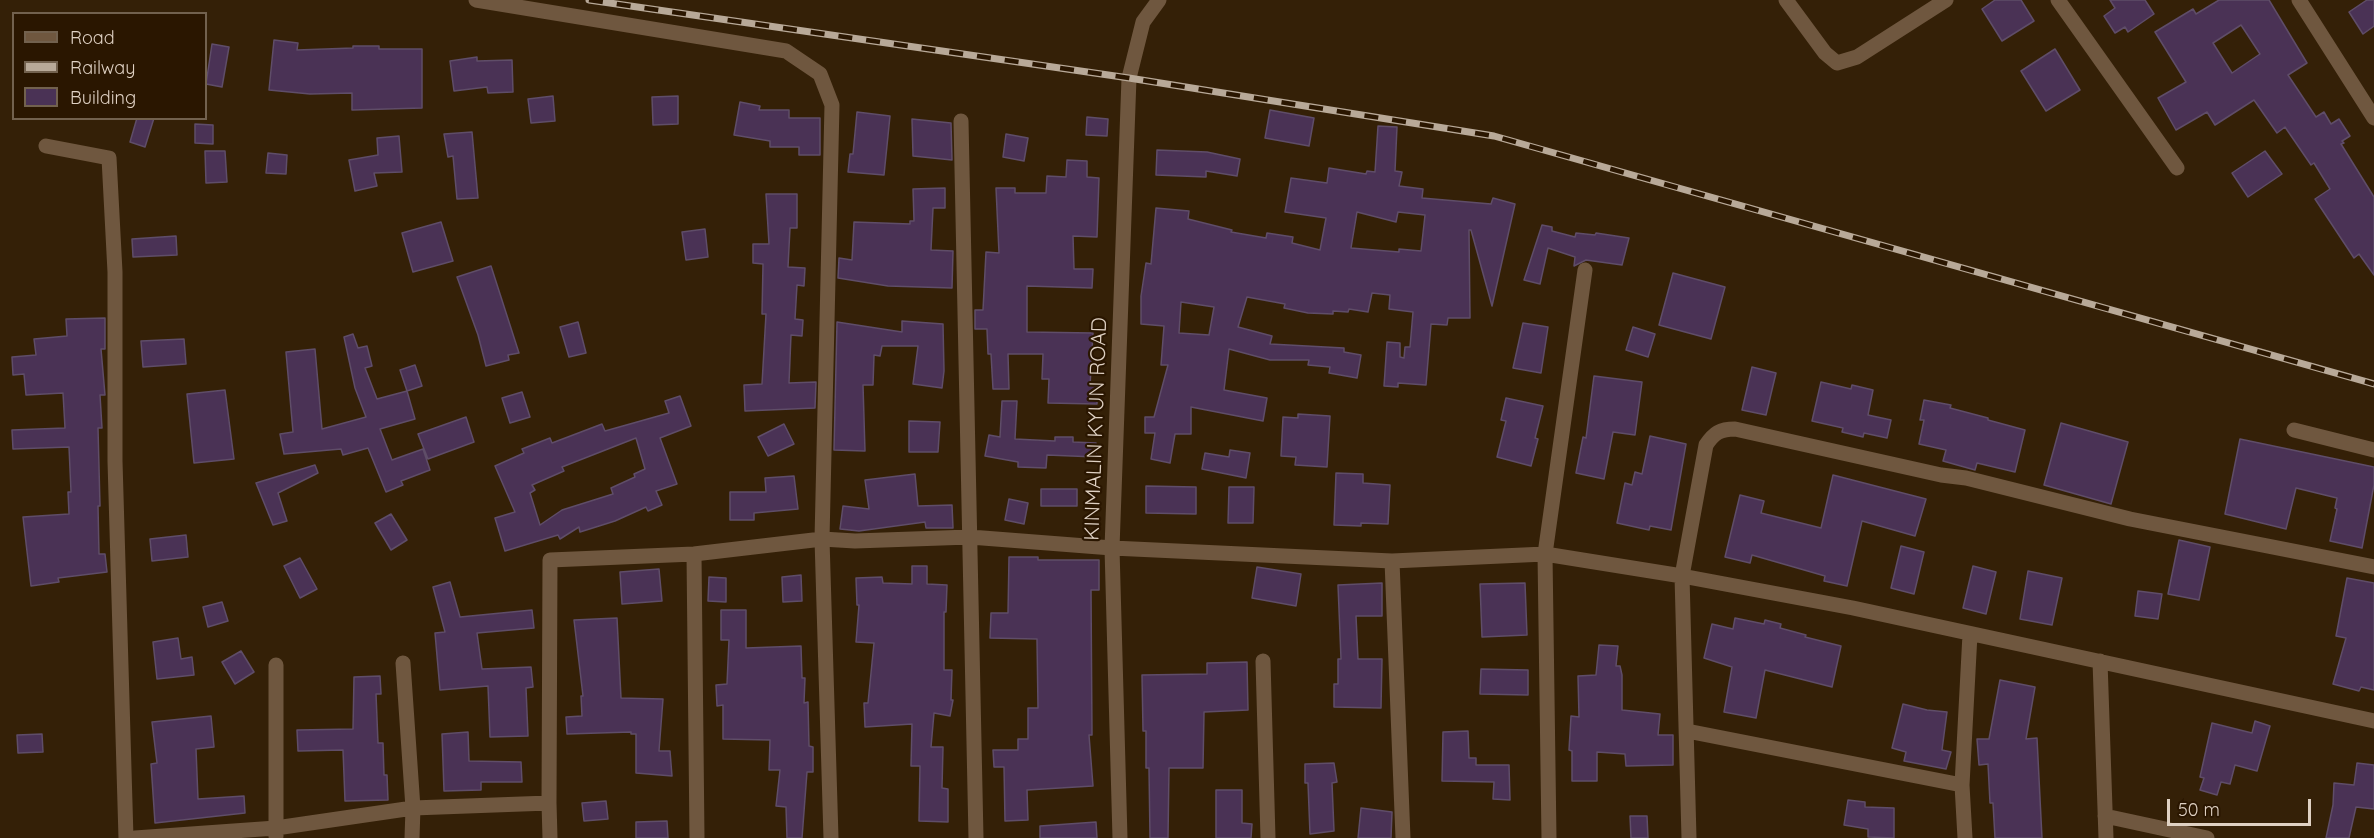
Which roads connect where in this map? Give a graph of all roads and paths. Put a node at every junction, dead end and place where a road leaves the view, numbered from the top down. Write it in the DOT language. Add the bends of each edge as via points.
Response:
graph roads {
  1 [pos="476,0"];
  2 [pos="1159,0"];
  3 [pos="1786,0"];
  4 [pos="1946,0"];
  5 [pos="2058,0"];
  6 [pos="2299,0"];
  7 [pos="2374,118"];
  8 [pos="961,121"];
  9 [pos="46,146"];
  10 [pos="2177,168"];
  11 [pos="1585,270"];
  12 [pos="2294,430"];
  13 [pos="2374,450"];
  14 [pos="970,537"];
  15 [pos="822,539"];
  16 [pos="1112,548"];
  17 [pos="694,554"];
  18 [pos="1545,554"];
  19 [pos="1392,561"];
  20 [pos="2374,567"];
  21 [pos="1682,576"];
  22 [pos="1970,634"];
  23 [pos="1263,661"];
  24 [pos="2100,661"];
  25 [pos="403,663"];
  26 [pos="276,665"];
  27 [pos="2374,721"];
  28 [pos="1687,731"];
  29 [pos="1962,784"];
  30 [pos="549,803"];
  31 [pos="412,808"];
  32 [pos="2105,816"];
  33 [pos="276,833"];
  34 [pos="126,838"];
  35 [pos="135,838"];
  36 [pos="412,838"];
  37 [pos="550,838"];
  38 [pos="697,838"];
  39 [pos="831,838"];
  40 [pos="976,838"];
  41 [pos="1120,838"];
  42 [pos="1268,838"];
  43 [pos="1403,838"];
  44 [pos="1549,838"];
  45 [pos="1689,838"];
  46 [pos="1965,838"];
  47 [pos="2106,838"];
  48 [pos="2207,838"];
  1 -- 15 [label="street" via="786,51 820,74 832,105"];
  2 -- 16 [label="street, KINMALIN KYUN ROAD" via="1143,22 1129,78"];
  3 -- 4 [label="street" via="1825,53 1837,63 1857,57"];
  5 -- 10 [label="street"];
  6 -- 7 [label="street"];
  8 -- 14 [label="street"];
  9 -- 34 [label="street" via="109,158 115,272 115,461"];
  11 -- 18 [label="street"];
  12 -- 13 [label="street"];
  14 -- 15 [label="street"];
  14 -- 16 [label="street"];
  14 -- 40 [label="street"];
  15 -- 17 [label="street"];
  15 -- 39 [label="street"];
  16 -- 19 [label="street"];
  16 -- 41 [label="street, KINMALIN KYUN ROAD"];
  17 -- 30 [label="street" via="550,560"];
  17 -- 38 [label="street"];
  18 -- 19 [label="street"];
  18 -- 21 [label="street"];
  18 -- 44 [label="street"];
  19 -- 43 [label="street"];
  20 -- 21 [label="street" via="2130,519 1966,478 1722,429 1706,445"];
  21 -- 22 [label="street"];
  21 -- 28 [label="street"];
  22 -- 24 [label="street"];
  22 -- 29 [label="street"];
  23 -- 42 [label="street"];
  24 -- 27 [label="street"];
  24 -- 32 [label="street"];
  25 -- 31 [label="street"];
  26 -- 33 [label="street"];
  28 -- 29 [label="street"];
  28 -- 45 [label="street"];
  29 -- 46 [label="street"];
  30 -- 31 [label="street"];
  30 -- 37 [label="street"];
  31 -- 33 [label="street"];
  31 -- 36 [label="street"];
  32 -- 47 [label="street"];
  32 -- 48 [label="street"];
  33 -- 35 [label="street"];
}
